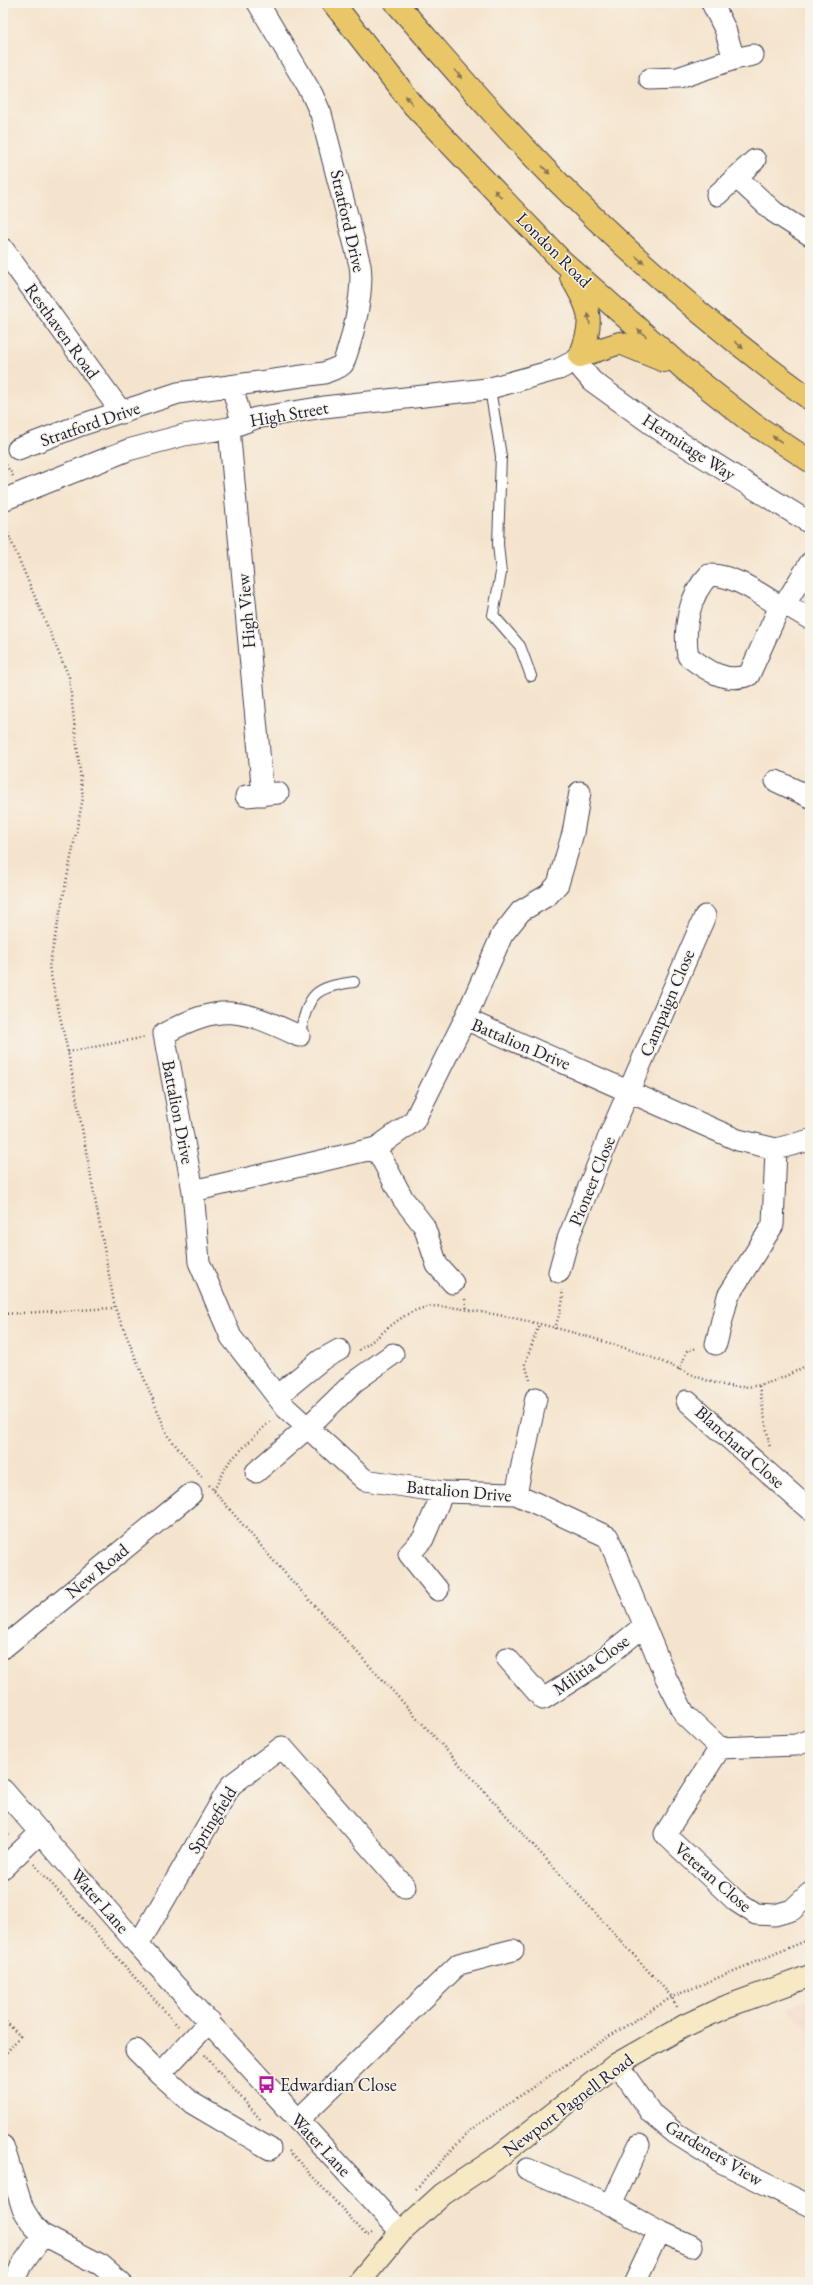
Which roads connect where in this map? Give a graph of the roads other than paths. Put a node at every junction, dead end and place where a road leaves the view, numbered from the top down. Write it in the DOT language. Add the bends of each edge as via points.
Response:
graph roads {
  1 [pos="258,3"];
  2 [pos="332,3"];
  3 [pos="396,3"];
  4 [pos="407,3"];
  5 [pos="712,3"];
  6 [pos="442,55"];
  7 [pos="650,80"];
  8 [pos="755,160"];
  9 [pos="736,177"];
  10 [pos="717,195"];
  11 [pos="808,230"];
  12 [pos="3,249"];
  13 [pos="560,259"];
  14 [pos="578,358"];
  15 [pos="685,370"];
  16 [pos="232,386"];
  17 [pos="490,389"];
  18 [pos="810,399"];
  19 [pos="122,413"];
  20 [pos="236,425"];
  21 [pos="18,449"];
  22 [pos="810,461"];
  23 [pos="3,500"];
  24 [pos="810,523"];
  25 [pos="810,563"];
  26 [pos="783,605"];
  27 [pos="810,619"];
  28 [pos="531,676"];
  29 [pos="776,781"];
  30 [pos="580,792"];
  31 [pos="262,795"];
  32 [pos="810,797"];
  33 [pos="705,916"];
  34 [pos="354,982"];
  35 [pos="465,1019"];
  36 [pos="299,1036"];
  37 [pos="630,1091"];
  38 [pos="810,1140"];
  39 [pos="376,1148"];
  40 [pos="776,1149"];
  41 [pos="193,1191"];
  42 [pos="559,1272"];
  43 [pos="453,1283"];
  44 [pos="716,1344"];
  45 [pos="348,1350"];
  46 [pos="393,1354"];
  47 [pos="536,1398"];
  48 [pos="687,1401"];
  49 [pos="281,1402"];
  50 [pos="307,1428"];
  51 [pos="256,1472"];
  52 [pos="443,1492"];
  53 [pos="192,1494"];
  54 [pos="516,1494"];
  55 [pos="810,1510"];
  56 [pos="438,1590"];
  57 [pos="644,1626"];
  58 [pos="3,1648"];
  59 [pos="507,1658"];
  60 [pos="810,1740"];
  61 [pos="720,1748"];
  62 [pos="3,1790"];
  63 [pos="41,1832"];
  64 [pos="3,1868"];
  65 [pos="405,1887"];
  66 [pos="810,1893"];
  67 [pos="138,1945"];
  68 [pos="513,1950"];
  69 [pos="810,1976"];
  70 [pos="210,2021"];
  71 [pos="136,2050"];
  72 [pos="617,2064"];
  73 [pos="160,2074"];
  74 [pos="298,2120"];
  75 [pos="639,2145"];
  76 [pos="3,2146"];
  77 [pos="270,2148"];
  78 [pos="527,2169"];
  79 [pos="611,2204"];
  80 [pos="810,2206"];
  81 [pos="659,2231"];
  82 [pos="401,2232"];
  83 [pos="43,2235"];
  84 [pos="692,2246"];
  85 [pos="14,2282"];
  86 [pos="121,2282"];
  87 [pos="358,2282"];
  88 [pos="635,2282"];
  1 -- 16 [label="street, Stratford Drive" via="312,94 321,114 360,265 362,287 346,358 339,367 324,373"];
  13 -- 2 [label="highway, London Road, one-way" via="414,106"];
  3 -- 6 [label="highway"];
  4 -- 6 [label="highway"];
  5 -- 7 [label="street" via="743,57 678,78"];
  6 -- 18 [label="highway, one-way" via="496,117 595,219 721,330"];
  8 -- 9 [label="street"];
  9 -- 10 [label="street"];
  9 -- 11 [label="street" via="774,212"];
  12 -- 19 [label="street, Resthaven Road"];
  14 -- 13 [label="highway, one-way" via="588,338 590,321 584,301"];
  15 -- 13 [label="highway, London Road, one-way"];
  14 -- 15 [label="highway" via="620,343"];
  14 -- 17 [label="street, High Street" via="559,369"];
  14 -- 24 [label="street, Hermitage Way" via="592,381 657,428"];
  22 -- 15 [label="highway, London Road, one-way" via="752,423"];
  16 -- 19 [label="street, Stratford Drive" via="178,393"];
  16 -- 20 [label="street"];
  17 -- 20 [label="street, High Street" via="324,407 256,418"];
  17 -- 28 [label="lane" via="501,456 498,544 501,573 493,615 520,646"];
  19 -- 21 [label="street, Stratford Drive" via="81,424"];
  20 -- 23 [label="street, High Street" via="128,450"];
  20 -- 31 [label="street, High View"];
  25 -- 26 [label="street"];
  26 -- 26 [label="street" via="719,574 709,575 700,583 692,600 685,638 688,656 703,668 728,679 750,675"];
  26 -- 27 [label="street"];
  29 -- 32 [label="street"];
  30 -- 35 [label="street" via="573,833 558,884 548,895 521,911 502,935"];
  33 -- 37 [label="street, Campaign Close"];
  34 -- 36 [label="lane" via="329,985 313,996"];
  35 -- 37 [label="street, Battalion Drive"];
  35 -- 39 [label="street, Battalion Drive" via="414,1121"];
  36 -- 41 [label="street, Battalion Drive" via="264,1019 240,1013 215,1013 190,1020 164,1034"];
  37 -- 40 [label="street, Battalion Drive" via="738,1140"];
  37 -- 42 [label="street, Pioneer Close" via="568,1239"];
  38 -- 40 [label="street, Battalion Drive"];
  39 -- 41 [label="street, Battalion Drive"];
  39 -- 43 [label="street" via="404,1199 424,1226 437,1265"];
  40 -- 44 [label="street" via="773,1225 728,1296"];
  41 -- 49 [label="street, Battalion Drive" via="199,1262 231,1337"];
  45 -- 49 [label="street" via="321,1360"];
  46 -- 50 [label="street" via="354,1382"];
  47 -- 54 [label="street"];
  48 -- 55 [label="street, Blanchard Close"];
  49 -- 50 [label="street, Battalion Drive"];
  50 -- 51 [label="street"];
  50 -- 52 [label="street, Battalion Drive" via="365,1480"];
  52 -- 54 [label="street, Battalion Drive"];
  52 -- 56 [label="street" via="423,1539 409,1554"];
  53 -- 58 [label="street, New Road"];
  54 -- 57 [label="street, Battalion Drive" via="608,1537"];
  57 -- 59 [label="street, Militia Close" via="592,1668 543,1699"];
  57 -- 61 [label="street, Battalion Drive" via="685,1715"];
  60 -- 61 [label="street" via="796,1745"];
  61 -- 66 [label="street, Veteran Close" via="665,1834 736,1901 756,1914 776,1915 792,1910"];
  62 -- 63 [label="street, Water Lane"];
  63 -- 64 [label="street"];
  63 -- 67 [label="street, Water Lane"];
  65 -- 67 [label="street, Springfield" via="282,1747 231,1785"];
  67 -- 70 [label="street, Water Lane"];
  68 -- 74 [label="street" via="459,1964"];
  69 -- 72 [label="main road, Newport Pagnell Road" via="691,2022"];
  70 -- 73 [label="street"];
  70 -- 74 [label="street, Water Lane"];
  71 -- 73 [label="street"];
  72 -- 80 [label="street, Gardeners View" via="651,2113 676,2133 721,2162"];
  72 -- 82 [label="main road, Newport Pagnell Road" via="494,2160 443,2194"];
  73 -- 77 [label="street" via="192,2103"];
  74 -- 82 [label="street, Water Lane"];
  75 -- 79 [label="street"];
  76 -- 83 [label="street" via="23,2208 33,2225"];
  78 -- 79 [label="street"];
  79 -- 81 [label="street"];
  81 -- 84 [label="street"];
  81 -- 88 [label="street"];
  82 -- 87 [label="main road, Newport Pagnell Road"];
  83 -- 85 [label="street" via="22,2265"];
  83 -- 86 [label="street" via="101,2265"];
}
